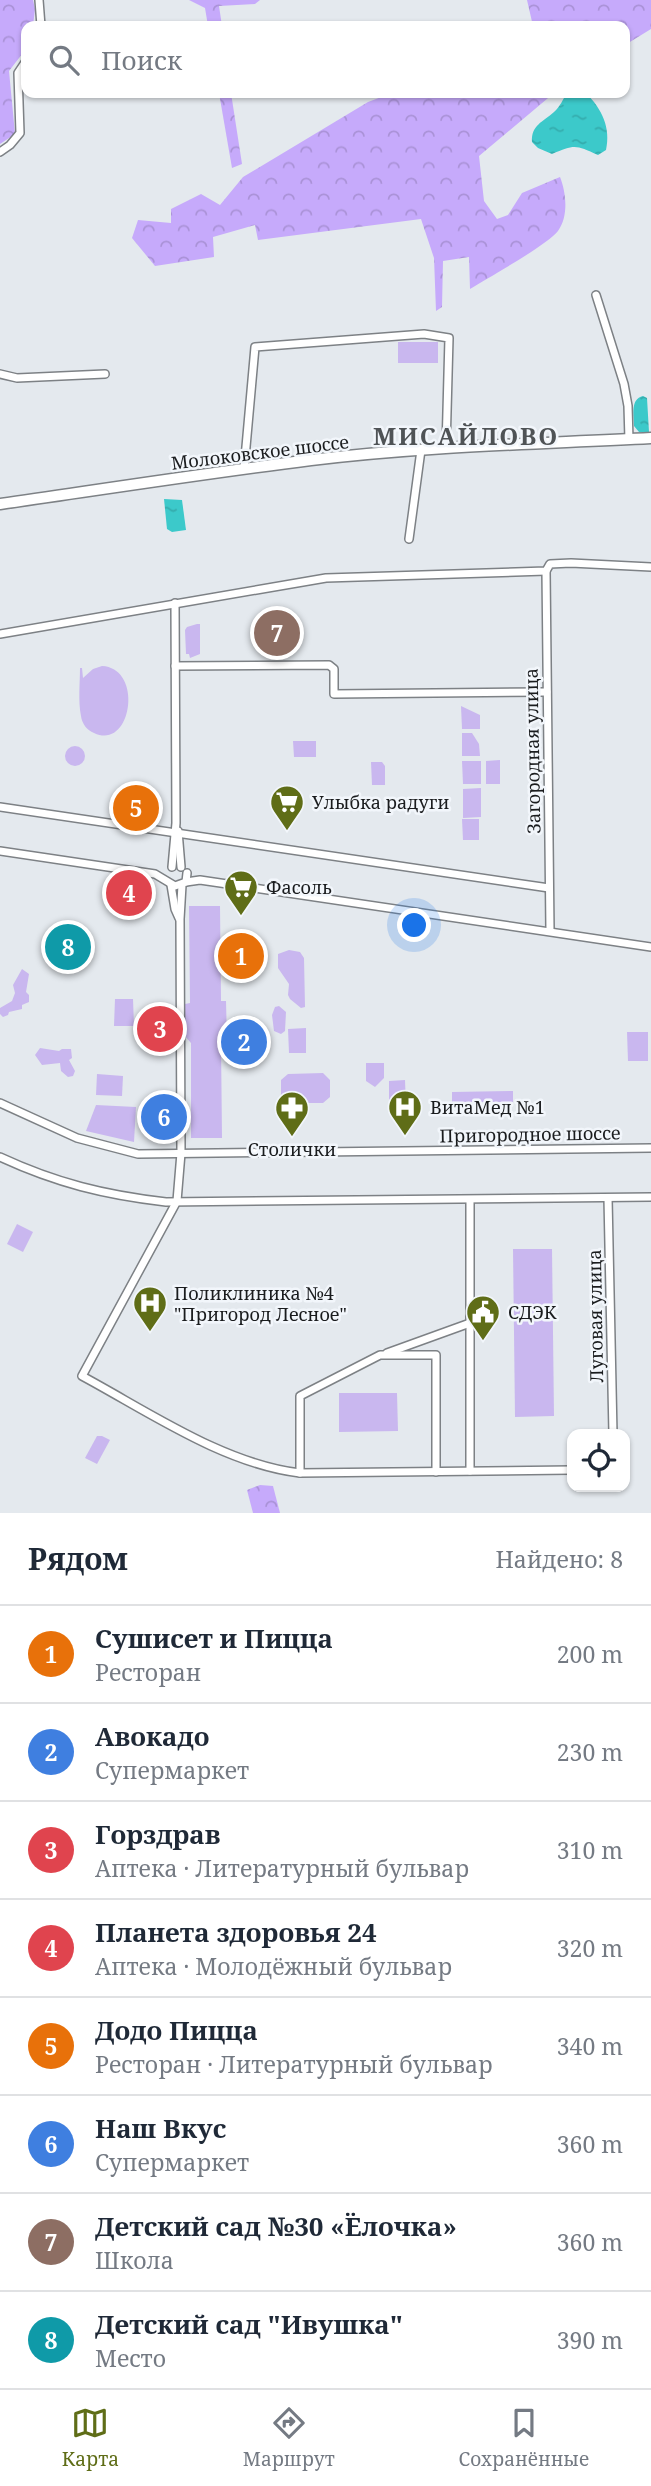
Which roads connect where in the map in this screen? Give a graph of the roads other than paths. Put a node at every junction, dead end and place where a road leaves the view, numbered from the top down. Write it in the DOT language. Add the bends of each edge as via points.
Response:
graph roads {
  1 [pos="39,0"];
  2 [pos="41,21"];
  3 [pos="21,69"];
  4 [pos="0,152"];
  5 [pos="596,295"];
  6 [pos="0,374"];
  7 [pos="105,374"];
  8 [pos="651,439"];
  9 [pos="629,440"];
  10 [pos="446,448"];
  11 [pos="421,450"];
  12 [pos="244,470"];
  13 [pos="0,504"];
  14 [pos="409,539"];
  15 [pos="651,567"];
  16 [pos="546,571"];
  17 [pos="175,603"];
  18 [pos="0,634"];
  19 [pos="175,666"];
  20 [pos="547,692"];
  21 [pos="0,807"];
  22 [pos="177,834"];
  23 [pos="0,851"];
  24 [pos="22,853"];
  25 [pos="0,856"];
  26 [pos="170,869"];
  27 [pos="184,870"];
  28 [pos="155,874"];
  29 [pos="200,880"];
  30 [pos="170,883"];
  31 [pos="184,884"];
  32 [pos="549,888"];
  33 [pos="180,919"];
  34 [pos="550,931"];
  35 [pos="651,947"];
  36 [pos="0,1103"];
  37 [pos="651,1148"];
  38 [pos="181,1153"];
  39 [pos="0,1157"];
  40 [pos="651,1197"];
  41 [pos="608,1198"];
  42 [pos="470,1200"];
  43 [pos="177,1201"];
  44 [pos="470,1323"];
  45 [pos="380,1355"];
  46 [pos="613,1429"];
  47 [pos="567,1469"];
  48 [pos="470,1471"];
  49 [pos="436,1472"];
  50 [pos="300,1473"];
  1 -- 2 [label="street"];
  3 -- 4 [label="street" via="20,133"];
  5 -- 9 [label="street" via="624,384"];
  6 -- 7 [label="street" via="17,378"];
  8 -- 9 [label="main road, Молоковское шоссе"];
  9 -- 10 [label="main road, Молоковское шоссе"];
  10 -- 11 [label="main road, Молоковское шоссе"];
  10 -- 12 [label="street" via="449,338 424,334 359,337 255,347"];
  11 -- 12 [label="main road, Молоковское шоссе"];
  11 -- 14 [label="street"];
  12 -- 13 [label="main road, Молоковское шоссе"];
  15 -- 16 [label="street" via="571,563 550,564"];
  16 -- 17 [label="street" via="326,578"];
  16 -- 20 [label="street, Загородная улица"];
  17 -- 18 [label="street"];
  17 -- 19 [label="street"];
  19 -- 20 [label="street" via="329,665 334,669 334,694"];
  19 -- 22 [label="street"];
  20 -- 32 [label="street, Загородная улица"];
  21 -- 22 [label="street"];
  22 -- 26 [label="street"];
  22 -- 27 [label="street"];
  22 -- 32 [label="street"];
  23 -- 24 [label="street"];
  24 -- 25 [label="street"];
  24 -- 28 [label="street"];
  26 -- 27 [label="street"];
  26 -- 28 [label="street"];
  26 -- 30 [label="street"];
  27 -- 29 [label="street"];
  27 -- 31 [label="street"];
  28 -- 30 [label="street"];
  29 -- 31 [label="street"];
  29 -- 34 [label="street"];
  30 -- 31 [label="street"];
  30 -- 33 [label="street"];
  31 -- 33 [label="street"];
  32 -- 34 [label="street, Загородная улица"];
  33 -- 38 [label="street"];
  34 -- 35 [label="street"];
  36 -- 38 [label="street, Пригородное шоссе" via="77,1138 138,1154"];
  37 -- 38 [label="street, Пригородное шоссе"];
  38 -- 43 [label="street"];
  39 -- 43 [label="street" via="88,1190"];
  40 -- 41 [label="street"];
  41 -- 42 [label="street"];
  41 -- 46 [label="street, Луговая улица"];
  42 -- 43 [label="street"];
  42 -- 44 [label="street"];
  43 -- 50 [label="street" via="82,1377 223,1452"];
  44 -- 45 [label="street"];
  44 -- 48 [label="street"];
  45 -- 49 [label="street" via="436,1355"];
  45 -- 50 [label="street" via="300,1396"];
  47 -- 48 [label="street"];
  48 -- 49 [label="street"];
  49 -- 50 [label="street"];
}
